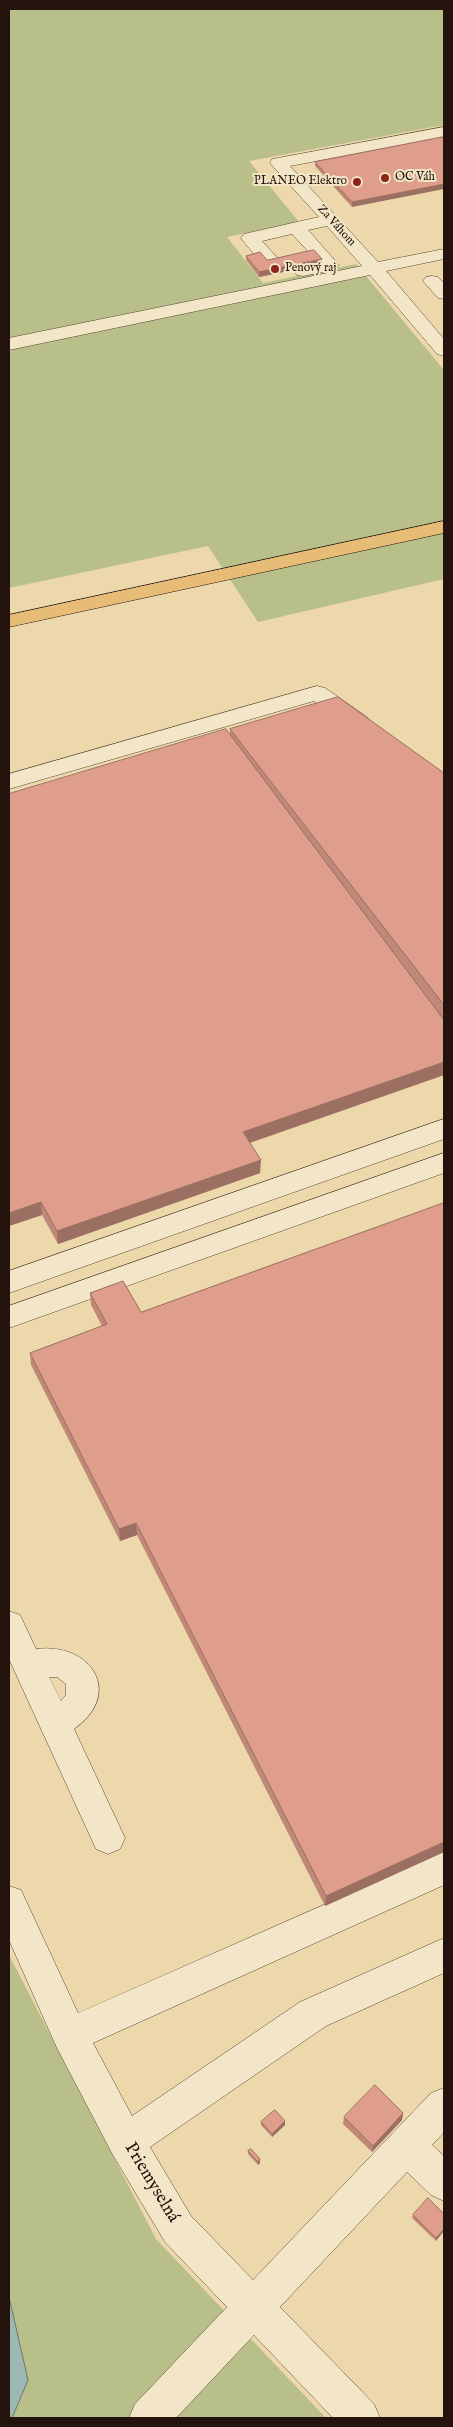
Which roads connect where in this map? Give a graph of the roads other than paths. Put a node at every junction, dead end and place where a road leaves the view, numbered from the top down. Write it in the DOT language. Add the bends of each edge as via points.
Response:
graph roads {
  1 [pos="444,132"];
  2 [pos="331,220"];
  3 [pos="296,228"];
  4 [pos="444,254"];
  5 [pos="372,269"];
  6 [pos="9,344"];
  7 [pos="444,350"];
  8 [pos="444,528"];
  9 [pos="9,621"];
  10 [pos="373,732"];
  11 [pos="9,782"];
  12 [pos="444,1129"];
  13 [pos="444,1163"];
  14 [pos="9,1282"];
  15 [pos="9,1317"];
  16 [pos="9,1624"];
  17 [pos="27,1665"];
  18 [pos="55,1724"];
  19 [pos="108,1838"];
  20 [pos="444,1868"];
  21 [pos="9,1902"];
  22 [pos="444,1955"];
  23 [pos="70,2036"];
  24 [pos="444,2106"];
  25 [pos="126,2142"];
  26 [pos="408,2147"];
  27 [pos="444,2182"];
  28 [pos="253,2307"];
  29 [pos="149,2418"];
  30 [pos="360,2418"];
  1 -- 2 [label="street, Za Váhom" via="278,163"];
  2 -- 3 [label="street"];
  2 -- 5 [label="street, Za Váhom"];
  3 -- 3 [label="street" via="330,266 284,276 250,238"];
  4 -- 5 [label="street"];
  5 -- 6 [label="street"];
  5 -- 7 [label="street, Za Váhom"];
  8 -- 9 [label="main road"];
  10 -- 11 [label="street" via="317,692"];
  12 -- 14 [label="street"];
  13 -- 15 [label="street"];
  16 -- 17 [label="street"];
  17 -- 18 [label="street"];
  17 -- 18 [label="street" via="58,1663 76,1671 83,1680 84,1695 74,1710"];
  18 -- 19 [label="street"];
  20 -- 23 [label="street"];
  21 -- 23 [label="street, Priemyselná"];
  22 -- 25 [label="street" via="313,2014"];
  23 -- 25 [label="street, Priemyselná"];
  24 -- 26 [label="street"];
  25 -- 28 [label="street, Priemyselná" via="178,2229"];
  26 -- 27 [label="street"];
  26 -- 28 [label="street" via="356,2197"];
  28 -- 29 [label="street"];
  28 -- 30 [label="street, Priemyselná"];
}
